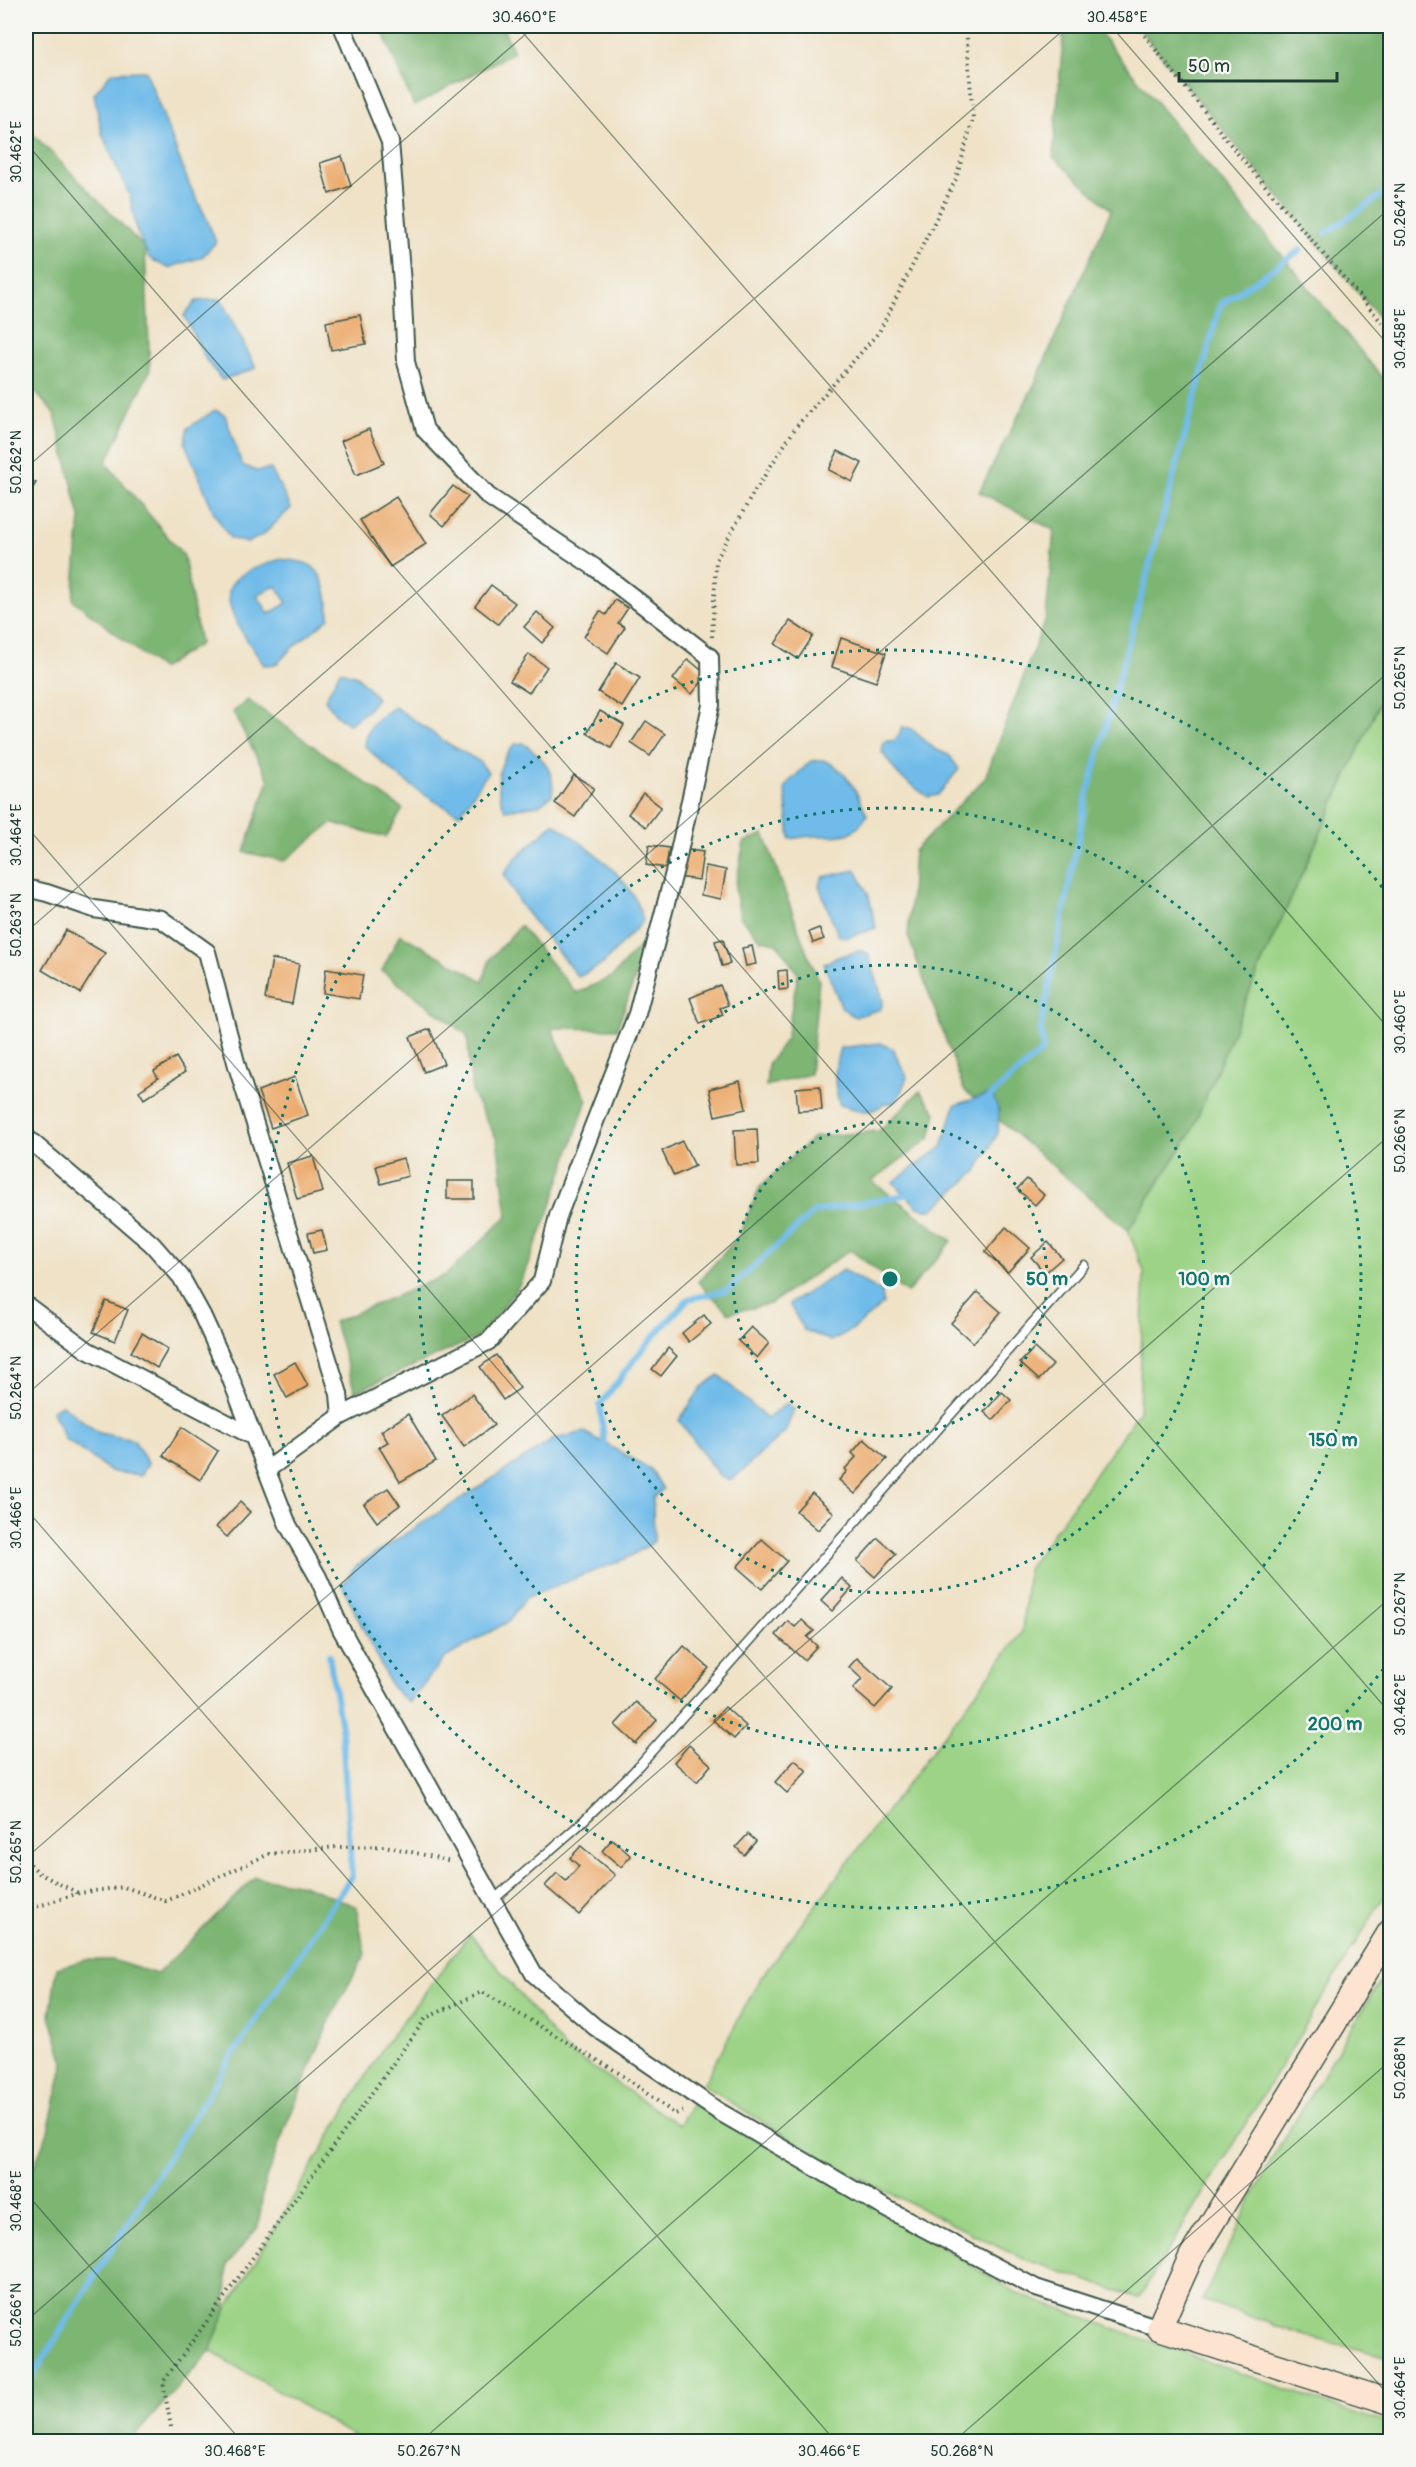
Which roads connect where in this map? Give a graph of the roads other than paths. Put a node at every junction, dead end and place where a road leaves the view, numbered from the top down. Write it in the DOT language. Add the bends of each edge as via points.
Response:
graph roads {
  1 [pos="342,26"];
  2 [pos="26,888"];
  3 [pos="26,1137"];
  4 [pos="1084,1265"];
  5 [pos="26,1305"];
  6 [pos="341,1416"];
  7 [pos="252,1436"];
  8 [pos="268,1469"];
  9 [pos="491,1902"];
  10 [pos="1390,1932"];
  11 [pos="1159,2328"];
  12 [pos="1390,2402"];
  1 -- 6 [label="street" via="390,142 406,362 425,430 488,496 594,567 710,657 711,705 676,865 637,1014 558,1216 542,1281 489,1341"];
  2 -- 6 [label="street" via="94,909 161,919 207,952 237,1066 339,1394"];
  3 -- 7 [label="street" via="152,1244 181,1277 229,1374"];
  4 -- 9 [label="lane" via="634,1772"];
  5 -- 7 [label="street" via="87,1350"];
  6 -- 8 [label="street"];
  7 -- 8 [label="street"];
  8 -- 9 [label="street" via="288,1525 318,1577 341,1629"];
  9 -- 11 [label="street" via="534,1974 595,2027 707,2103 870,2200 1035,2288"];
  10 -- 11 [label="street" via="1191,2257"];
  11 -- 12 [label="street"];
}
